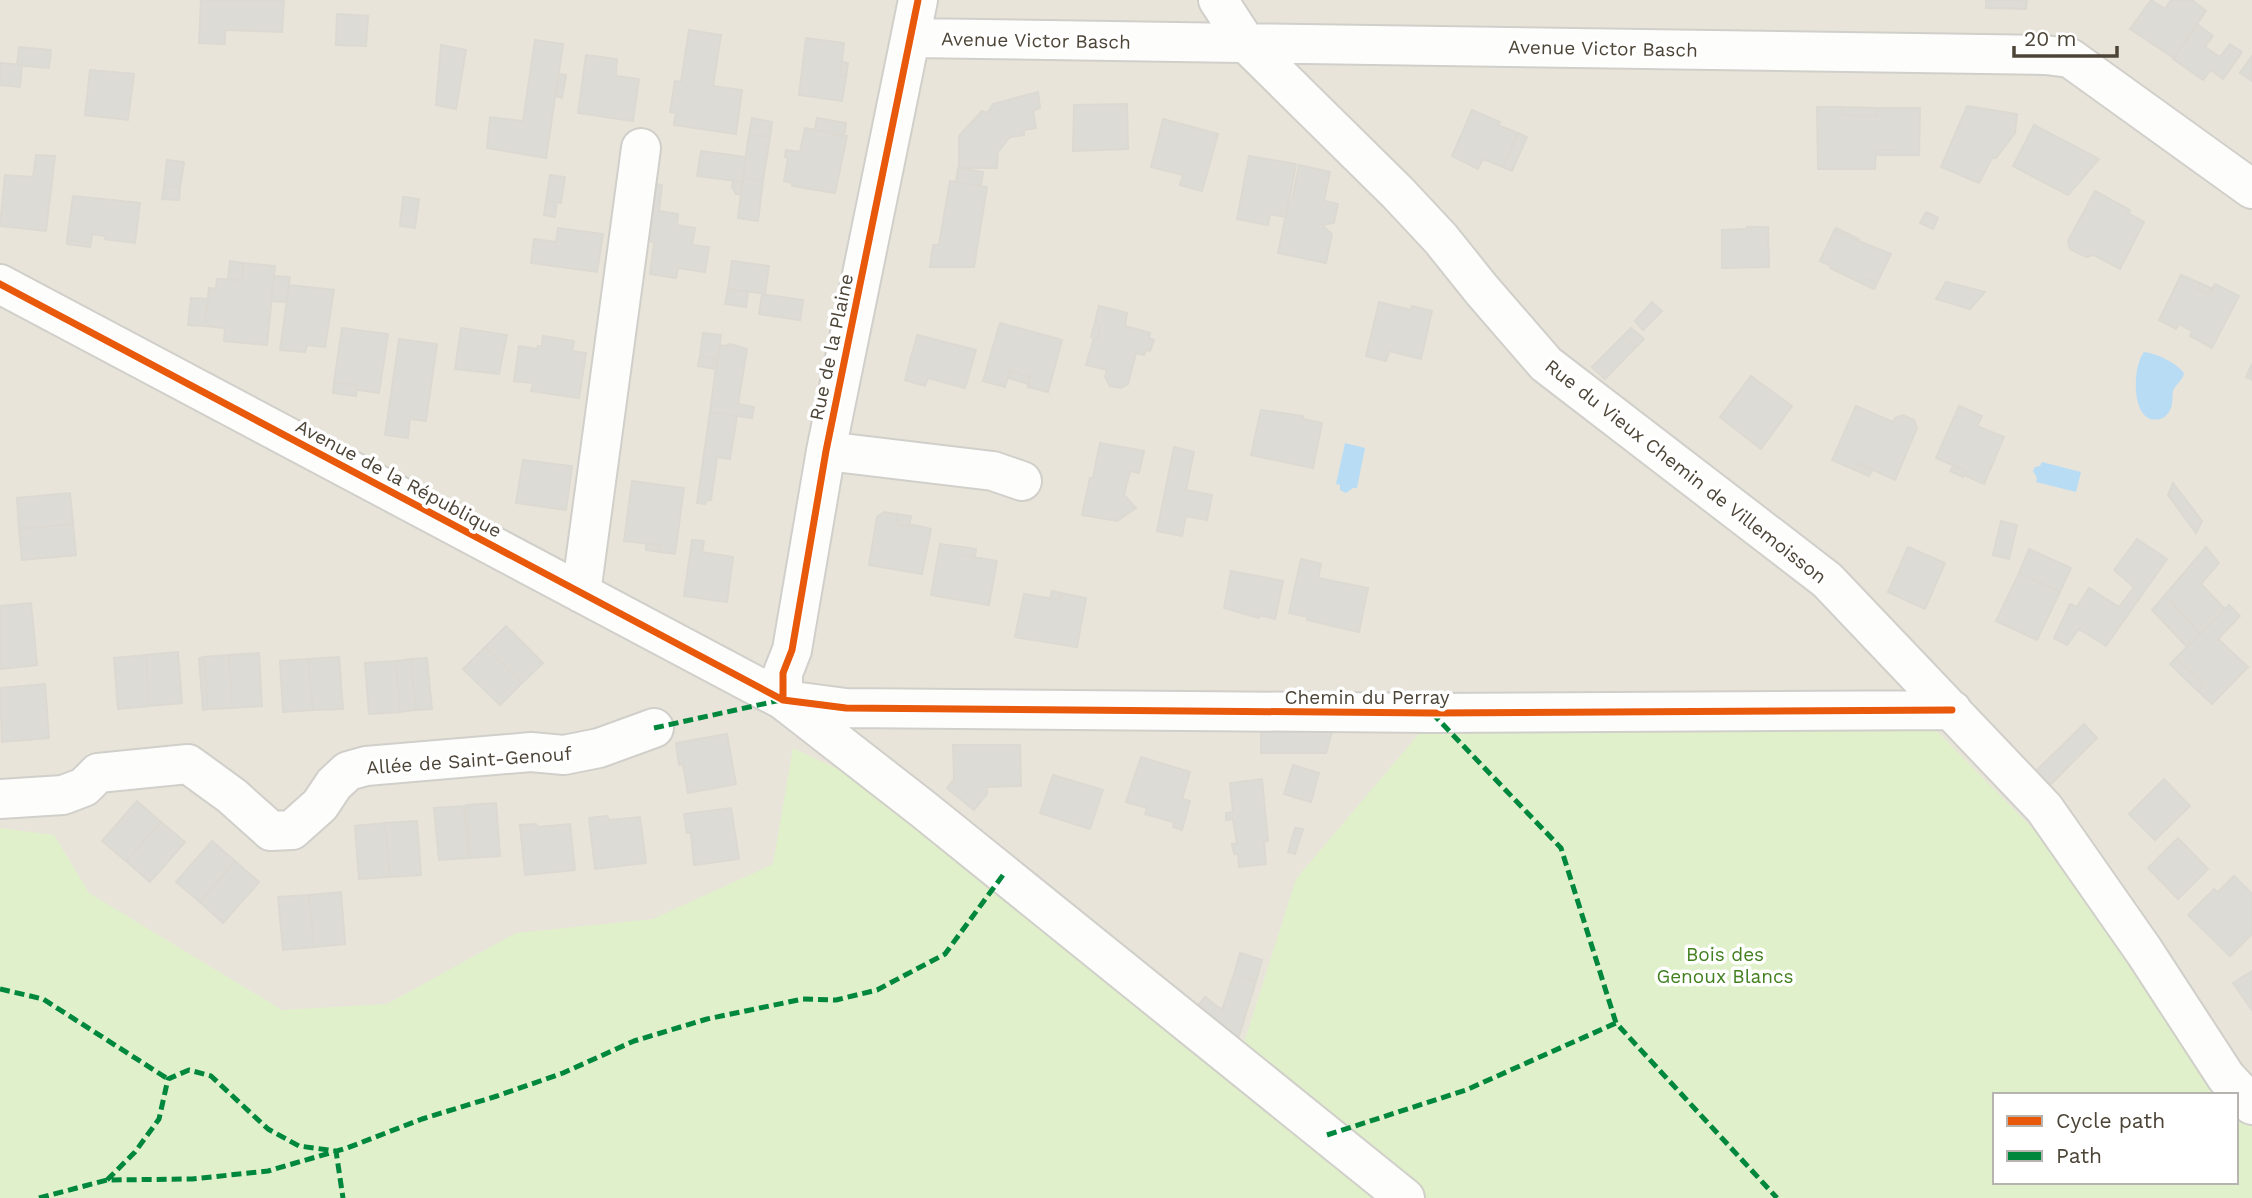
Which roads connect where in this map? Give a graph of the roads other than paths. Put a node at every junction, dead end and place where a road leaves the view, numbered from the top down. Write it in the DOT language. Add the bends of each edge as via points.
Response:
graph roads {
  1 [pos="918,0"];
  2 [pos="1218,0"];
  3 [pos="911,38"];
  4 [pos="1246,43"];
  5 [pos="641,148"];
  6 [pos="2252,189"];
  7 [pos="0,284"];
  8 [pos="826,451"];
  9 [pos="1022,481"];
  10 [pos="581,593"];
  11 [pos="783,700"];
  12 [pos="1952,710"];
  13 [pos="654,728"];
  14 [pos="0,799"];
  15 [pos="2252,1105"];
  16 [pos="1405,1198"];
  1 -- 3 [label="street, Rue de la Plaine"];
  2 -- 4 [label="street, Rue du Vieux Chemin de Villemoisson"];
  3 -- 4 [label="street, Avenue Victor Basch"];
  3 -- 8 [label="street, Rue de la Plaine"];
  4 -- 6 [label="street, Avenue Victor Basch" via="2070,58"];
  4 -- 12 [label="street, Rue du Vieux Chemin de Villemoisson" via="1441,239 1546,364 1827,580"];
  5 -- 10 [label="street"];
  7 -- 10 [label="street, Avenue de la République"];
  8 -- 9 [label="street" via="993,471"];
  8 -- 11 [label="street, Rue de la Plaine" via="792,650 783,673"];
  10 -- 11 [label="street, Avenue de la République"];
  11 -- 12 [label="street, Chemin du Perray" via="860,708 1432,713"];
  11 -- 16 [label="street"];
  12 -- 15 [label="street, Rue du Vieux Chemin de Villemoisson" via="2044,808 2226,1077"];
  13 -- 14 [label="street, Allée de Saint-Genouf" via="564,755 531,752 348,771 292,830 271,831 188,764 98,773 84,787 63,795"];
}
